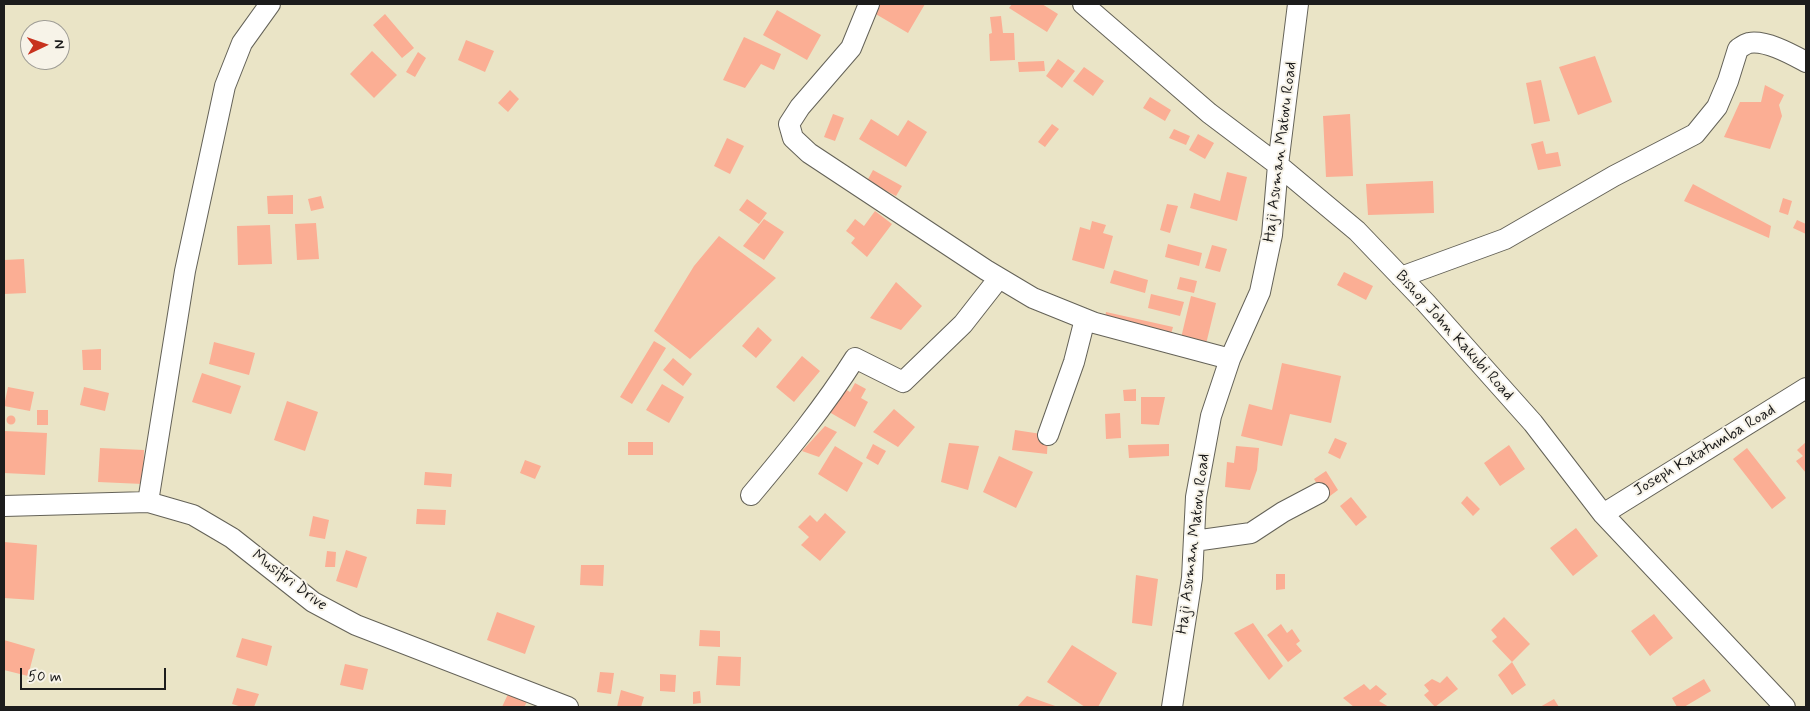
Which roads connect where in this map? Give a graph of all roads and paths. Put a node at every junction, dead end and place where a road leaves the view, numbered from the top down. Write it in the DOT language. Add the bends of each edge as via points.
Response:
graph roads {
  1 [pos="270,4"];
  2 [pos="869,4"];
  3 [pos="1083,4"];
  4 [pos="1298,4"];
  5 [pos="1806,62"];
  6 [pos="1278,165"];
  7 [pos="1401,277"];
  8 [pos="999,278"];
  9 [pos="1085,319"];
  10 [pos="1230,359"];
  11 [pos="1806,388"];
  12 [pos="1048,435"];
  13 [pos="1319,493"];
  14 [pos="751,495"];
  15 [pos="148,502"];
  16 [pos="4,506"];
  17 [pos="1603,514"];
  18 [pos="1194,541"];
  19 [pos="568,707"];
  20 [pos="1172,707"];
  21 [pos="1785,707"];
  1 -- 15 [label="street" via="242,43 225,86 185,272"];
  2 -- 8 [label="street" via="851,48 800,107 790,124 793,138 809,153"];
  3 -- 6 [label="street, Bishop John Kakubi Road" via="1209,113"];
  4 -- 6 [label="street, Haji Asuman Matovu Road"];
  5 -- 7 [label="street" via="1775,47 1748,43 1738,49 1717,107 1695,134 1505,239"];
  6 -- 7 [label="street, Bishop John Kakubi Road" via="1357,231"];
  6 -- 10 [label="street, Haji Asuman Matovu Road" via="1272,235 1260,292"];
  7 -- 17 [label="street, Bishop John Kakubi Road" via="1533,423"];
  8 -- 9 [label="street" via="1033,298"];
  8 -- 14 [label="street" via="963,324 903,382 855,358 838,385"];
  9 -- 10 [label="street"];
  9 -- 12 [label="street" via="1074,362"];
  10 -- 18 [label="street, Haji Asuman Matovu Road" via="1211,416 1196,497"];
  11 -- 17 [label="street, Joseph Katatumba Road"];
  13 -- 18 [label="street" via="1251,533"];
  15 -- 16 [label="street, Musifiri Drive"];
  15 -- 19 [label="street, Musifiri Drive" via="193,515 224,533 314,602 356,626"];
  17 -- 21 [label="street, Bishop John Kakubi Road"];
  18 -- 20 [label="street, Haji Asuman Matovu Road" via="1192,578"];
}
